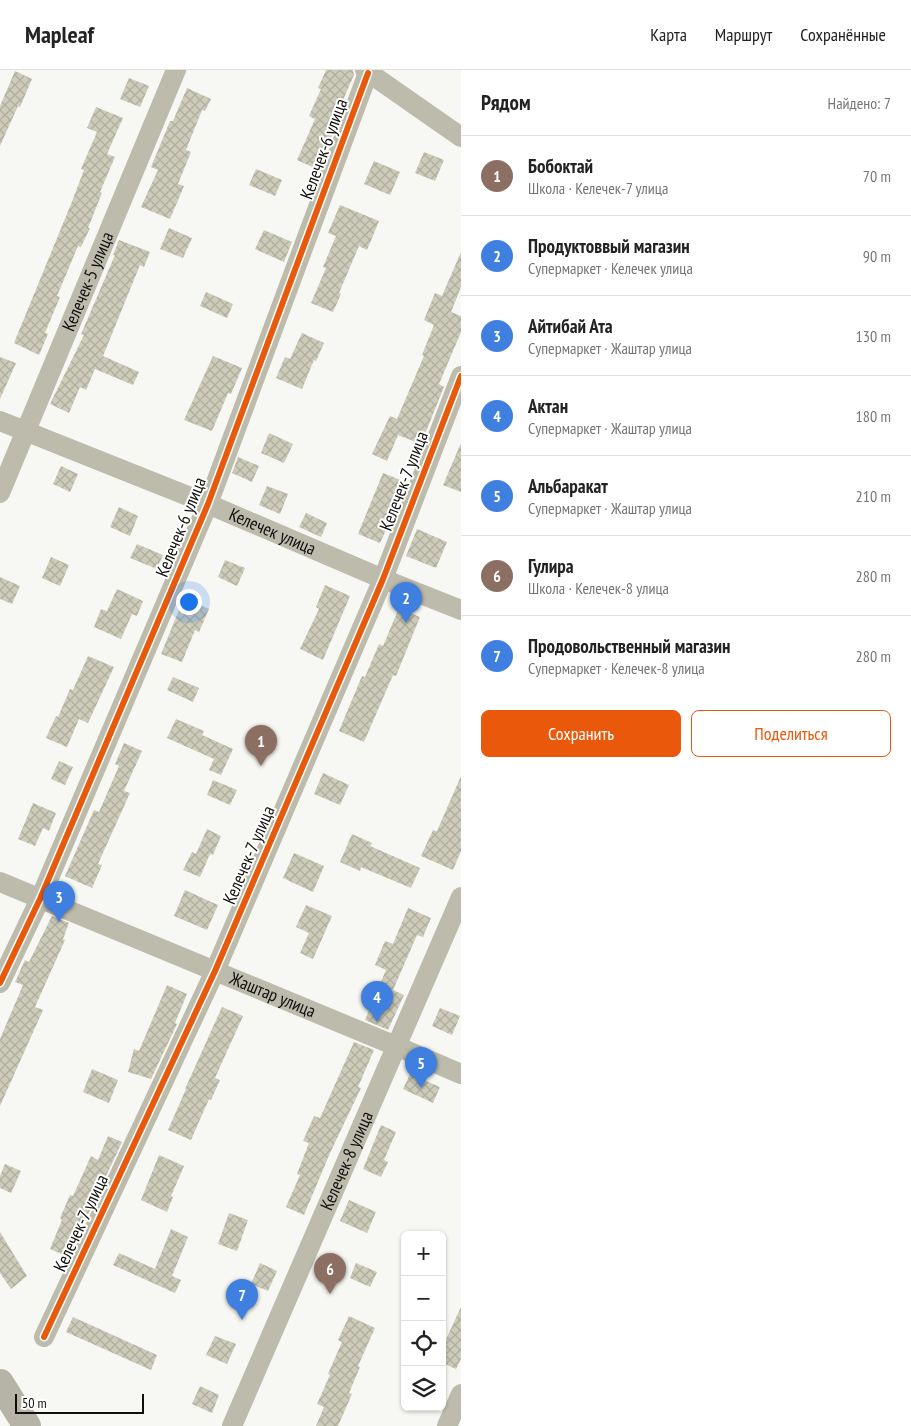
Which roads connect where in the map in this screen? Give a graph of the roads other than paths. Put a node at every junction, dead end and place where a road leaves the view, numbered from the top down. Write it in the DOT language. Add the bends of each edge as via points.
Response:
graph roads {
  1 [pos="176,70"];
  2 [pos="366,71"];
  3 [pos="461,138"];
  4 [pos="461,376"];
  5 [pos="0,420"];
  6 [pos="26,431"];
  7 [pos="0,493"];
  8 [pos="208,504"];
  9 [pos="383,579"];
  10 [pos="461,610"];
  11 [pos="0,882"];
  12 [pos="461,897"];
  13 [pos="40,899"];
  14 [pos="216,971"];
  15 [pos="0,983"];
  16 [pos="396,1046"];
  17 [pos="461,1074"];
  18 [pos="44,1337"];
  19 [pos="0,1383"];
  20 [pos="461,1394"];
  21 [pos="26,1426"];
  22 [pos="232,1426"];
  23 [pos="447,1426"];
  1 -- 6 [label="street, Келечек-5 улица"];
  2 -- 3 [label="street"];
  2 -- 8 [label="street, Келечек-6 улица"];
  4 -- 9 [label="street, Келечек-7 улица"];
  5 -- 6 [label="street, Келечек улица"];
  6 -- 7 [label="street, Келечек-5 улица"];
  6 -- 8 [label="street, Келечек улица"];
  8 -- 9 [label="street, Келечек улица"];
  8 -- 13 [label="street, Келечек-6 улица"];
  9 -- 10 [label="street, Келечек улица"];
  9 -- 14 [label="street, Келечек-7 улица"];
  11 -- 13 [label="street, Жаштар улица"];
  12 -- 16 [label="street, Келечек-8 улица"];
  13 -- 14 [label="street, Жаштар улица"];
  13 -- 15 [label="street, Келечек-6 улица"];
  14 -- 16 [label="street, Жаштар улица"];
  14 -- 18 [label="street, Келечек-7 улица"];
  16 -- 17 [label="street, Жаштар улица"];
  16 -- 22 [label="street, Келечек-8 улица"];
  19 -- 21 [label="main road"];
  20 -- 23 [label="street"];
}
